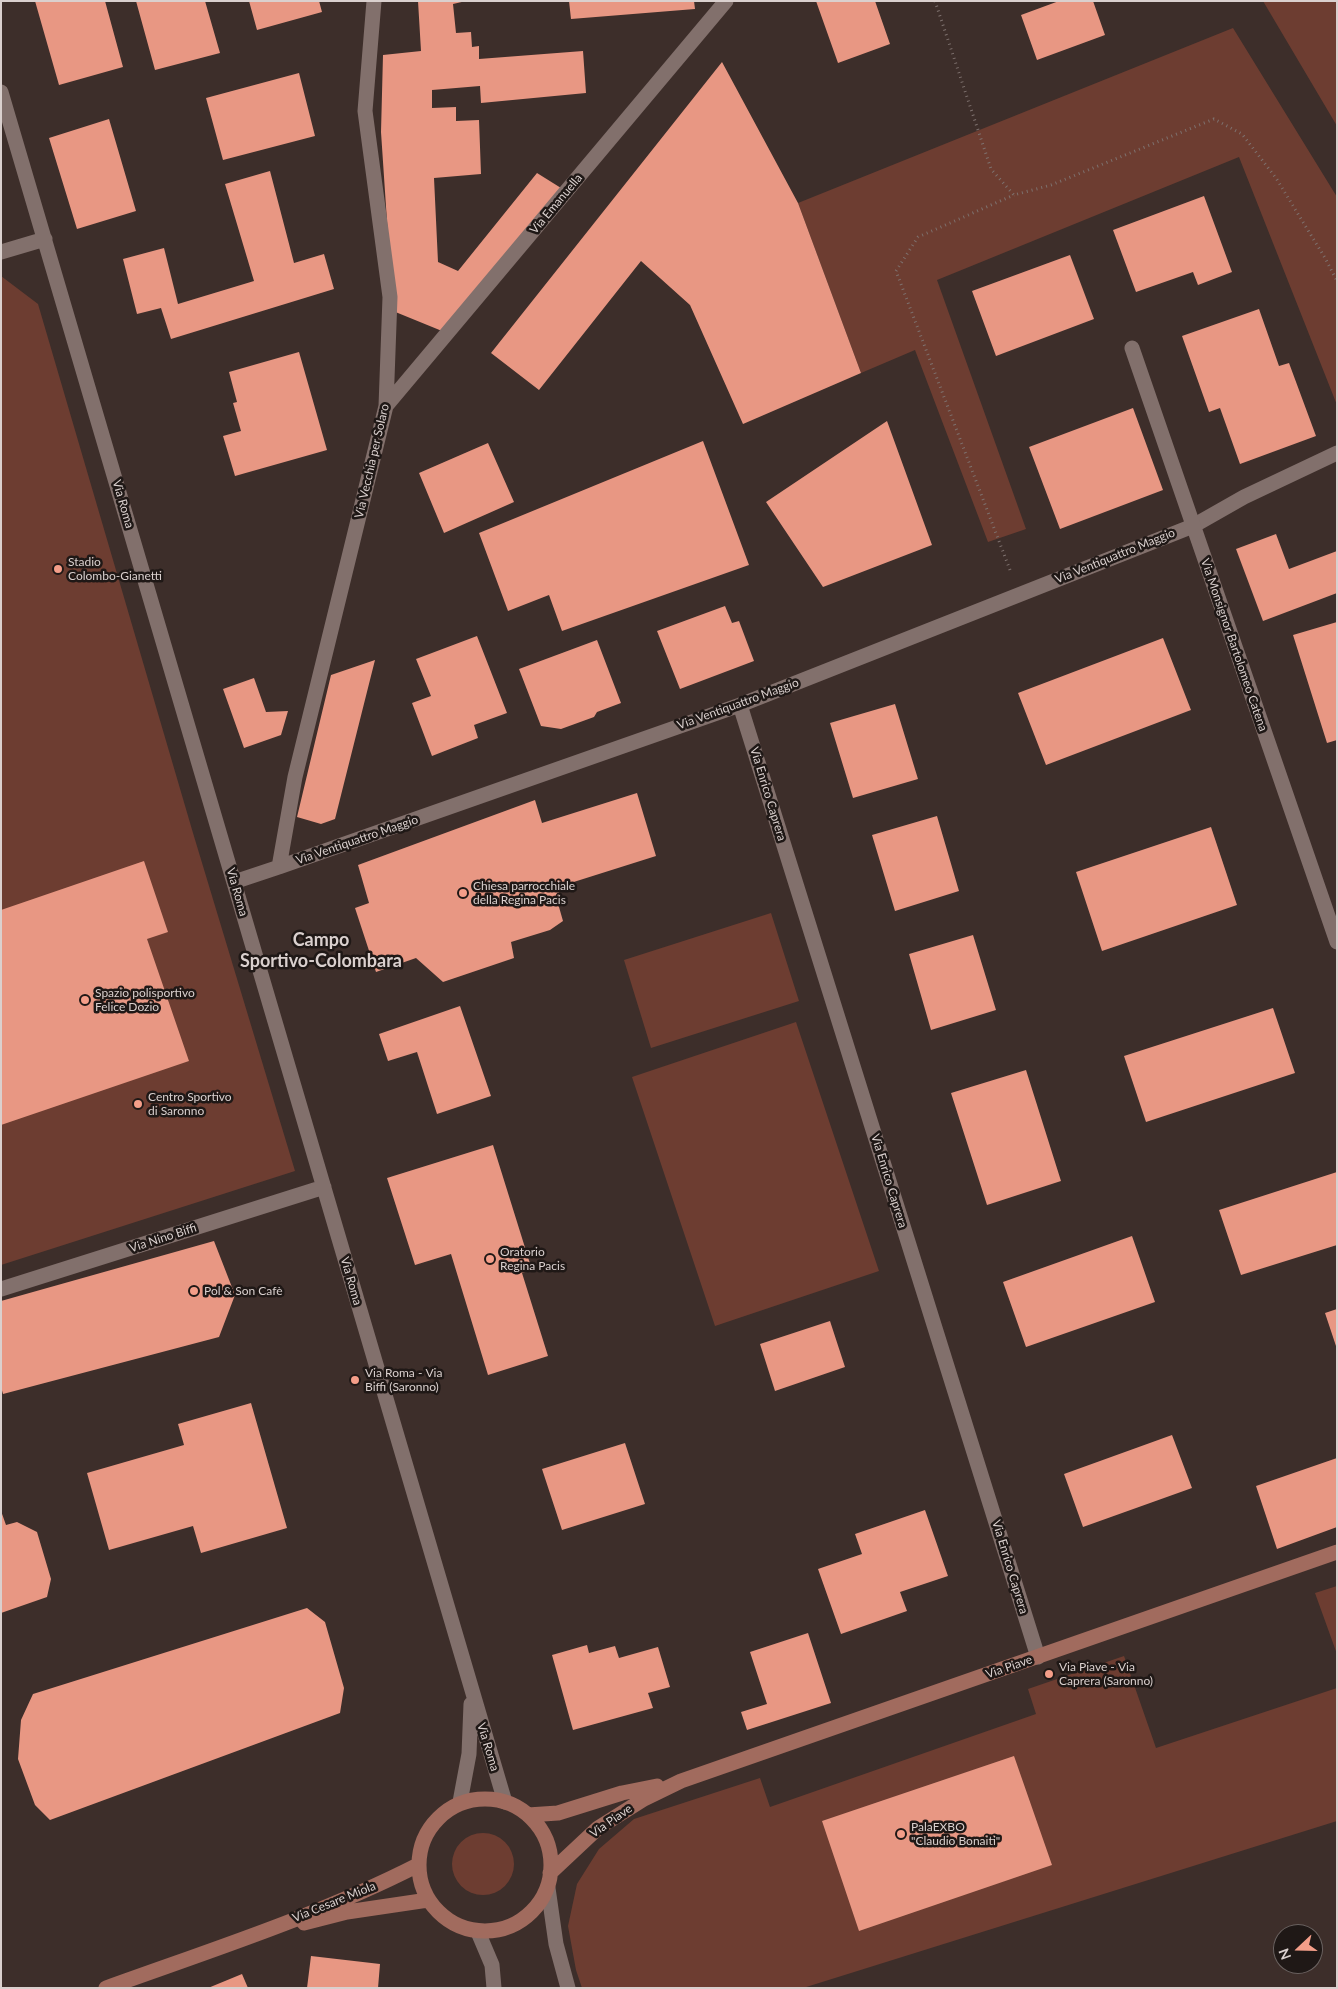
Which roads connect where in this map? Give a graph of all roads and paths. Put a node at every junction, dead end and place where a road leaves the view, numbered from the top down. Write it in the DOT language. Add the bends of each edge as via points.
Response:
graph roads {
  1 [pos="374,1"];
  2 [pos="726,1"];
  3 [pos="935,1"];
  4 [pos="1,92"];
  5 [pos="1014,195"];
  6 [pos="45,239"];
  7 [pos="1,252"];
  8 [pos="1337,281"];
  9 [pos="1132,348"];
  10 [pos="386,406"];
  11 [pos="1337,453"];
  12 [pos="1192,526"];
  13 [pos="1020,594"];
  14 [pos="740,705"];
  15 [pos="279,867"];
  16 [pos="234,882"];
  17 [pos="1337,942"];
  18 [pos="324,1187"];
  19 [pos="1,1290"];
  20 [pos="1337,1552"];
  21 [pos="1038,1656"];
  22 [pos="472,1693"];
  23 [pos="681,1781"];
  24 [pos="460,1802"];
  25 [pos="505,1802"];
  26 [pos="528,1815"];
  27 [pos="418,1865"];
  28 [pos="549,1880"];
  29 [pos="428,1900"];
  30 [pos="478,1932"];
  31 [pos="249,1936"];
  32 [pos="106,1988"];
  33 [pos="494,1988"];
  34 [pos="568,1988"];
  1 -- 10 [label="street, Via Vecchia per Solaro" via="365,111 390,297"];
  2 -- 10 [label="street, Via Emanuella"];
  3 -- 5 [label="path" via="991,169"];
  4 -- 6 [label="street, Via Roma"];
  5 -- 8 [label="path" via="1051,185 1214,119 1242,134 1276,178"];
  5 -- 13 [label="path" via="918,237 896,271"];
  6 -- 7 [label="street"];
  6 -- 16 [label="street, Via Roma"];
  9 -- 12 [label="street, Via Monsignor Bartolomeo Catena"];
  10 -- 15 [label="street, Via Vecchia per Solaro" via="296,777"];
  11 -- 12 [label="street, Via Ventiquattro Maggio" via="1244,497"];
  12 -- 13 [label="street, Via Ventiquattro Maggio"];
  12 -- 17 [label="street, Via Monsignor Bartolomeo Catena"];
  13 -- 14 [label="street, Via Ventiquattro Maggio"];
  14 -- 15 [label="street, Via Ventiquattro Maggio"];
  14 -- 21 [label="street, Via Enrico Caprera"];
  15 -- 16 [label="street"];
  16 -- 18 [label="street, Via Roma"];
  18 -- 19 [label="street, Via Nino Biffi"];
  18 -- 22 [label="street, Via Roma"];
  20 -- 21 [label="street, Via Piave"];
  21 -- 23 [label="street, Via Piave"];
  22 -- 24 [label="street, Via Roma" via="469,1754"];
  22 -- 25 [label="street, Via Roma"];
  23 -- 26 [label="street, Via Piave" via="622,1793 558,1813"];
  23 -- 28 [label="street, Via Piave" via="644,1799 598,1828"];
  24 -- 25 [label="street" via="481,1798"];
  24 -- 27 [label="street" via="442,1812 424,1838"];
  25 -- 26 [label="street" via="519,1807"];
  26 -- 28 [label="street" via="536,1821 548,1842 552,1858"];
  27 -- 29 [label="street"];
  27 -- 31 [label="street, Via Cesare Miola" via="376,1886"];
  28 -- 30 [label="street" via="530,1915 500,1930"];
  28 -- 34 [label="street" via="556,1944"];
  29 -- 30 [label="street" via="441,1915 456,1925"];
  29 -- 31 [label="street, Via Cesare Miola" via="347,1912"];
  30 -- 33 [label="street" via="492,1966"];
  31 -- 32 [label="street, Via Cesare Miola"];
}
